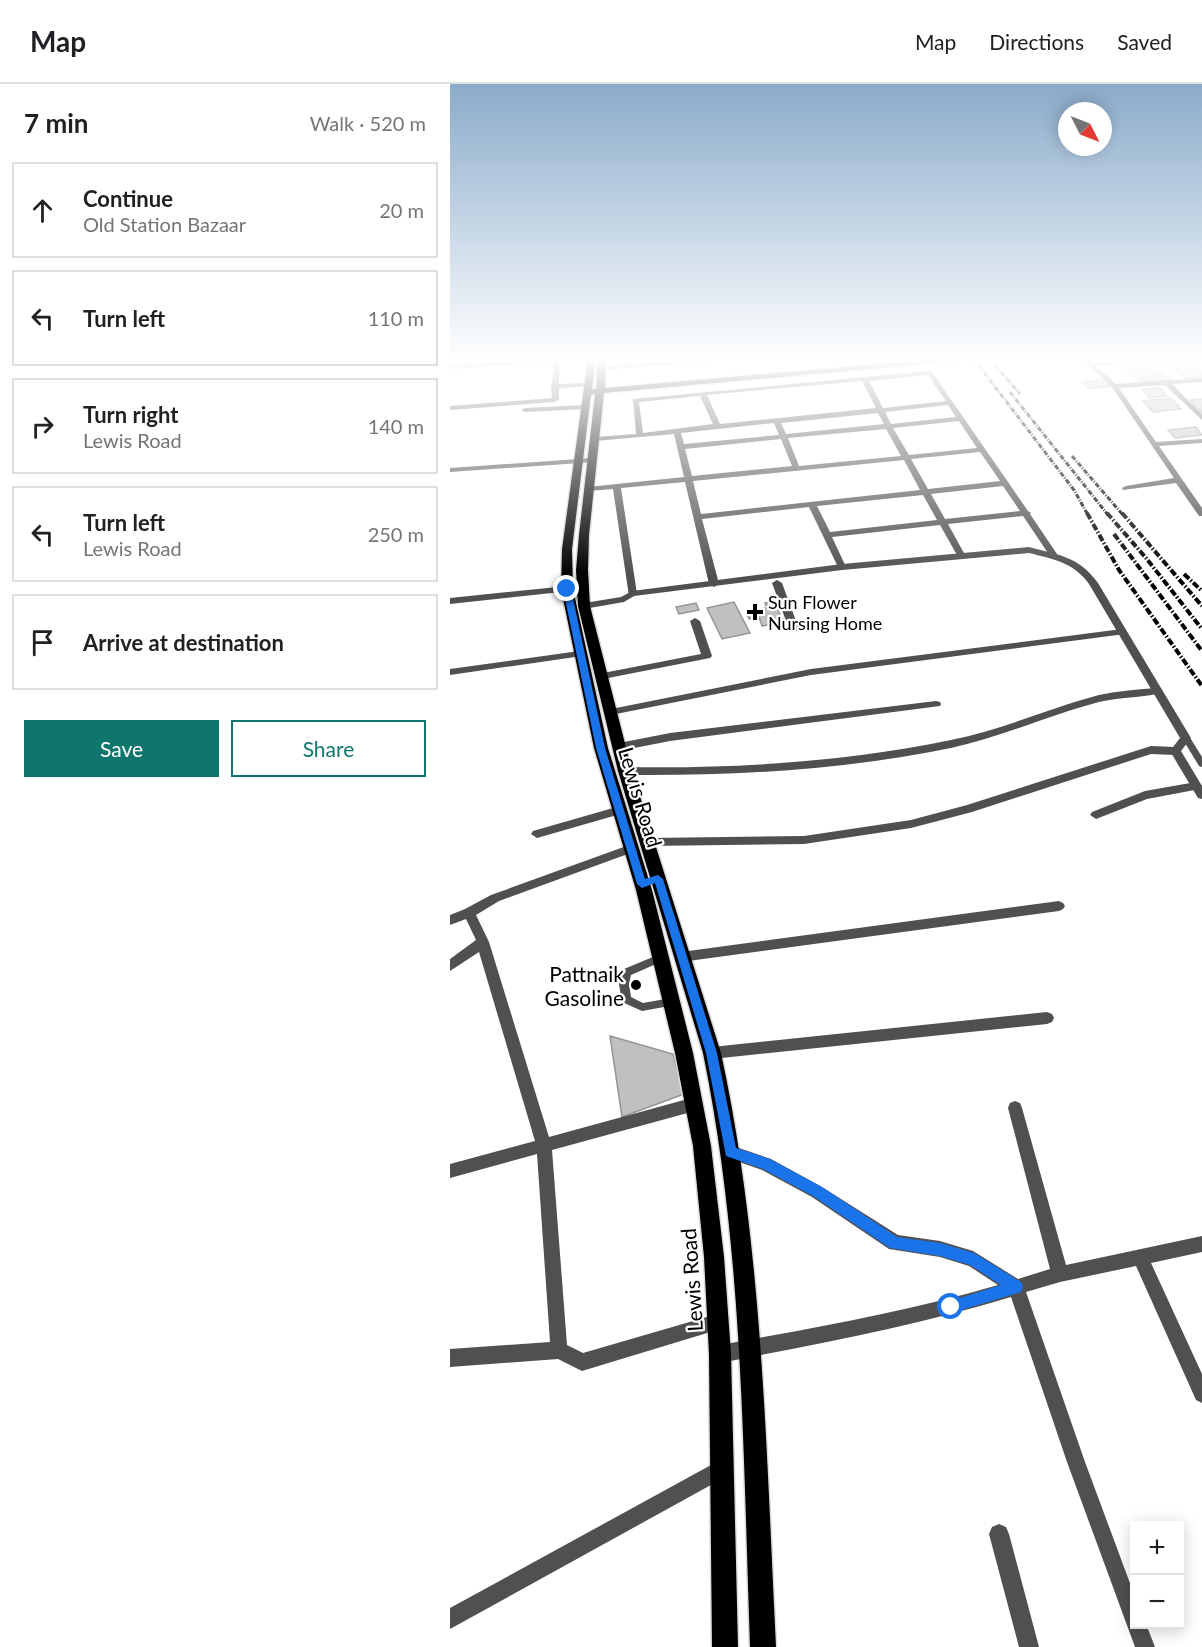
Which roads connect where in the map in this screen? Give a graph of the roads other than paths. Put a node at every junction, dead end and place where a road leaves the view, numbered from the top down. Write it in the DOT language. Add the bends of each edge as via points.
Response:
graph roads {
  1 [pos="584,431"];
  2 [pos="596,431"];
  3 [pos="639,431"];
  4 [pos="689,431"];
  5 [pos="781,431"];
  6 [pos="851,431"];
  7 [pos="891,431"];
  8 [pos="968,431"];
  9 [pos="1145,431"];
  10 [pos="677,433"];
  11 [pos="640,436"];
  12 [pos="783,438"];
  13 [pos="595,439"];
  14 [pos="1202,441"];
  15 [pos="1154,444"];
  16 [pos="680,447"];
  17 [pos="982,450"];
  18 [pos="905,456"];
  19 [pos="585,463"];
  20 [pos="796,467"];
  21 [pos="450,472"];
  22 [pos="690,479"];
  23 [pos="1178,480"];
  24 [pos="1006,483"];
  25 [pos="616,487"];
  26 [pos="1126,488"];
  27 [pos="588,489"];
  28 [pos="927,492"];
  29 [pos="812,504"];
  30 [pos="1027,513"];
  31 [pos="1202,514"];
  32 [pos="698,517"];
  33 [pos="945,523"];
  34 [pos="826,535"];
  35 [pos="1040,553"];
  36 [pos="1053,554"];
  37 [pos="961,555"];
  38 [pos="842,567"];
  39 [pos="777,583"];
  40 [pos="714,584"];
  41 [pos="567,589"];
  42 [pos="628,597"];
  43 [pos="450,601"];
  44 [pos="584,606"];
  45 [pos="695,621"];
  46 [pos="794,629"];
  47 [pos="1122,632"];
  48 [pos="579,654"];
  49 [pos="450,672"];
  50 [pos="603,676"];
  51 [pos="1158,691"];
  52 [pos="936,704"];
  53 [pos="611,712"];
  54 [pos="1186,738"];
  55 [pos="619,747"];
  56 [pos="1174,751"];
  57 [pos="1202,764"];
  58 [pos="625,771"];
  59 [pos="1199,790"];
  60 [pos="620,810"];
  61 [pos="1096,815"];
  62 [pos="537,834"];
  63 [pos="648,842"];
  64 [pos="632,848"];
  65 [pos="658,879"];
  66 [pos="642,884"];
  67 [pos="1059,906"];
  68 [pos="469,913"];
  69 [pos="450,920"];
  70 [pos="483,942"];
  71 [pos="681,957"];
  72 [pos="660,958"];
  73 [pos="450,966"];
  74 [pos="671,1002"];
  75 [pos="1047,1018"];
  76 [pos="712,1053"];
  77 [pos="694,1104"];
  78 [pos="1015,1108"];
  79 [pos="544,1145"];
  80 [pos="730,1152"];
  81 [pos="450,1171"];
  82 [pos="1202,1244"];
  83 [pos="1140,1256"];
  84 [pos="1060,1274"];
  85 [pos="1016,1287"];
  86 [pos="717,1322"];
  87 [pos="750,1348"];
  88 [pos="560,1350"];
  89 [pos="720,1354"];
  90 [pos="450,1358"];
  91 [pos="1202,1394"];
  92 [pos="722,1468"];
  93 [pos="999,1534"];
  94 [pos="1130,1608"];
  95 [pos="450,1619"];
  96 [pos="1139,1629"];
  97 [pos="725,1647"];
  98 [pos="763,1647"];
  99 [pos="1029,1647"];
  100 [pos="1145,1647"];
  1 -- 19 [label="main road, Lewis Road"];
  2 -- 13 [label="main road, Lewis Road"];
  3 -- 11 [label="street"];
  4 -- 10 [label="street"];
  5 -- 12 [label="street"];
  6 -- 12 [label="street"];
  7 -- 18 [label="street"];
  8 -- 17 [label="street"];
  9 -- 15 [label="street"];
  10 -- 11 [label="street"];
  10 -- 16 [label="street"];
  11 -- 13 [label="street"];
  12 -- 16 [label="street"];
  12 -- 20 [label="street"];
  13 -- 19 [label="main road, Lewis Road"];
  14 -- 15 [label="street"];
  15 -- 23 [label="street"];
  16 -- 22 [label="street"];
  17 -- 18 [label="street"];
  17 -- 24 [label="street"];
  18 -- 20 [label="street"];
  18 -- 28 [label="street"];
  19 -- 21 [label="street"];
  19 -- 27 [label="main road, Lewis Road"];
  19 -- 41 [label="main road, Lewis Road" via="567,549"];
  20 -- 22 [label="street"];
  22 -- 25 [label="street"];
  22 -- 32 [label="street"];
  23 -- 26 [label="street"];
  23 -- 31 [label="street"];
  24 -- 28 [label="street"];
  24 -- 30 [label="street"];
  25 -- 27 [label="street"];
  25 -- 42 [label="street"];
  27 -- 44 [label="main road, Lewis Road" via="580,567"];
  28 -- 29 [label="street"];
  28 -- 33 [label="street"];
  29 -- 32 [label="street"];
  29 -- 34 [label="street"];
  30 -- 33 [label="street"];
  30 -- 36 [label="street"];
  32 -- 40 [label="street"];
  33 -- 34 [label="street"];
  33 -- 37 [label="street"];
  34 -- 38 [label="street"];
  35 -- 36 [label="street"];
  35 -- 37 [label="street" via="1029,550"];
  35 -- 39 [label="street"];
  36 -- 47 [label="street" via="1087,572"];
  37 -- 38 [label="street"];
  38 -- 40 [label="street"];
  39 -- 42 [label="street" via="633,601"];
  39 -- 46 [label="street"];
  40 -- 42 [label="street"];
  41 -- 43 [label="street"];
  41 -- 48 [label="main road, Lewis Road"];
  42 -- 44 [label="street"];
  44 -- 50 [label="main road, Lewis Road"];
  45 -- 50 [label="street" via="707,656"];
  47 -- 51 [label="street"];
  47 -- 53 [label="street" via="811,672"];
  48 -- 49 [label="street"];
  48 -- 60 [label="main road, Lewis Road"];
  50 -- 53 [label="main road, Lewis Road"];
  51 -- 54 [label="street"];
  51 -- 58 [label="street" via="1121,694 953,744 764,768"];
  52 -- 55 [label="street" via="670,737"];
  53 -- 55 [label="main road, Lewis Road"];
  54 -- 56 [label="street"];
  54 -- 57 [label="lane"];
  55 -- 58 [label="main road, Lewis Road"];
  56 -- 59 [label="street"];
  56 -- 63 [label="street" via="1151,750 911,824 804,840"];
  58 -- 63 [label="main road, Lewis Road"];
  59 -- 61 [label="street" via="1144,795"];
  60 -- 62 [label="street"];
  60 -- 64 [label="main road, Lewis Road"];
  63 -- 65 [label="main road, Lewis Road"];
  64 -- 66 [label="main road, Lewis Road"];
  64 -- 68 [label="street" via="495,898"];
  65 -- 66 [label="main road"];
  65 -- 71 [label="main road, Lewis Road"];
  66 -- 72 [label="main road, Lewis Road"];
  67 -- 71 [label="street"];
  68 -- 69 [label="street"];
  68 -- 70 [label="street"];
  70 -- 73 [label="street"];
  70 -- 79 [label="street"];
  71 -- 76 [label="main road, Lewis Road"];
  72 -- 74 [label="main road, Lewis Road"];
  72 -- 74 [label="lane" via="627,972 626,999 642,1006"];
  74 -- 77 [label="main road, Lewis Road"];
  75 -- 76 [label="street"];
  76 -- 80 [label="main road, Lewis Road"];
  77 -- 79 [label="street"];
  77 -- 86 [label="main road, Lewis Road" via="709,1204"];
  78 -- 84 [label="street"];
  79 -- 81 [label="street"];
  79 -- 88 [label="street"];
  80 -- 85 [label="street" via="766,1164 818,1192 895,1243 940,1249 974,1259"];
  80 -- 87 [label="main road, Lewis Road"];
  82 -- 83 [label="street"];
  83 -- 84 [label="street"];
  83 -- 91 [label="street"];
  84 -- 85 [label="street"];
  85 -- 87 [label="street" via="861,1328"];
  85 -- 94 [label="street"];
  86 -- 88 [label="street" via="582,1362"];
  86 -- 89 [label="main road, Lewis Road"];
  87 -- 89 [label="street"];
  87 -- 98 [label="main road, Lewis Road"];
  88 -- 90 [label="street"];
  89 -- 92 [label="main road, Lewis Road"];
  92 -- 95 [label="street"];
  92 -- 97 [label="main road, Lewis Road"];
  93 -- 99 [label="street"];
  96 -- 100 [label="street"];
}
